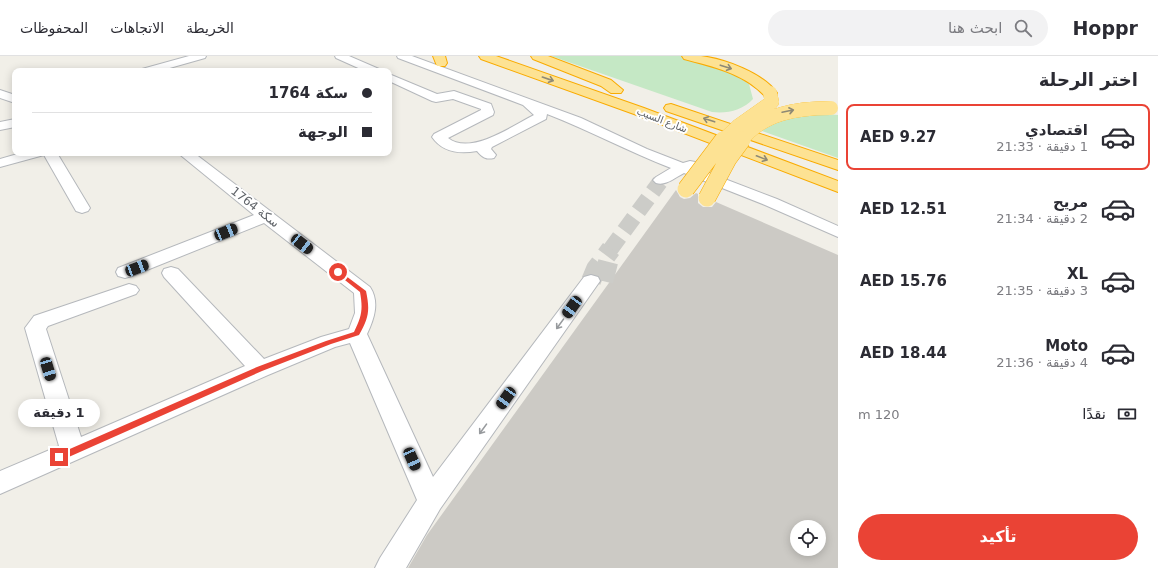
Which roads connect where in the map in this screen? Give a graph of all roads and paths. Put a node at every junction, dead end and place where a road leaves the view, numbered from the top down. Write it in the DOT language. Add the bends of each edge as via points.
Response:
graph roads {
  1 [pos="201,56"];
  2 [pos="340,56"];
  3 [pos="402,56"];
  4 [pos="421,56"];
  5 [pos="537,56"];
  6 [pos="688,56"];
  7 [pos="481,57"];
  8 [pos="440,60"];
  9 [pos="522,63"];
  10 [pos="157,68"];
  11 [pos="368,68"];
  12 [pos="392,78"];
  13 [pos="616,90"];
  14 [pos="0,94"];
  15 [pos="12,98"];
  16 [pos="525,102"];
  17 [pos="835,108"];
  18 [pos="576,121"];
  19 [pos="12,124"];
  20 [pos="0,126"];
  21 [pos="506,146"];
  22 [pos="642,152"];
  23 [pos="27,156"];
  24 [pos="52,156"];
  25 [pos="190,156"];
  26 [pos="0,163"];
  27 [pos="838,165"];
  28 [pos="689,166"];
  29 [pos="838,187"];
  30 [pos="686,189"];
  31 [pos="707,198"];
  32 [pos="82,208"];
  33 [pos="266,216"];
  34 [pos="838,223"];
  35 [pos="838,232"];
  36 [pos="171,273"];
  37 [pos="588,276"];
  38 [pos="357,334"];
  39 [pos="260,369"];
  40 [pos="73,451"];
  41 [pos="0,483"];
  42 [pos="431,501"];
  43 [pos="390,568"];
  1 -- 10 [label="street"];
  2 -- 11 [label="street"];
  3 -- 16 [label="street"];
  4 -- 8 [label="street"];
  5 -- 13 [label="highway" via="606,83"];
  6 -- 30 [label="highway, one-way, bridge" via="722,66 763,84 770,92 772,102 721,141"];
  7 -- 9 [label="highway, شارع السيب"];
  8 -- 28 [label="street" via="610,128"];
  9 -- 13 [label="highway, شارع السيب"];
  9 -- 29 [label="highway, شارع السيب, one-way"];
  12 -- 16 [label="street" via="436,98 454,95 487,107 488,112 439,137 451,148 487,150 541,116 538,110"];
  27 -- 13 [label="highway, شارع السيب, one-way"];
  14 -- 15 [label="street"];
  16 -- 18 [label="street"];
  31 -- 17 [label="highway, one-way, bridge" via="736,146 759,125 785,112"];
  18 -- 21 [label="street" via="552,121 543,124 507,140 504,144"];
  18 -- 22 [label="street"];
  19 -- 20 [label="street"];
  22 -- 28 [label="street"];
  22 -- 28 [label="street" via="662,171 660,181"];
  23 -- 26 [label="street"];
  24 -- 32 [label="street"];
  25 -- 33 [label="street, سكة 1764"];
  28 -- 34 [label="street"];
  28 -- 35 [label="street"];
  33 -- 38 [label="street, سكة 1764" via="363,291 366,307"];
  33 -- 40 [label="street" via="41,321 35,328"];
  36 -- 39 [label="street"];
  37 -- 42 [label="street, one-way"];
  38 -- 39 [label="street" via="328,342"];
  38 -- 42 [label="street"];
  39 -- 40 [label="street"];
  40 -- 41 [label="street"];
  42 -- 43 [label="street"];
}
